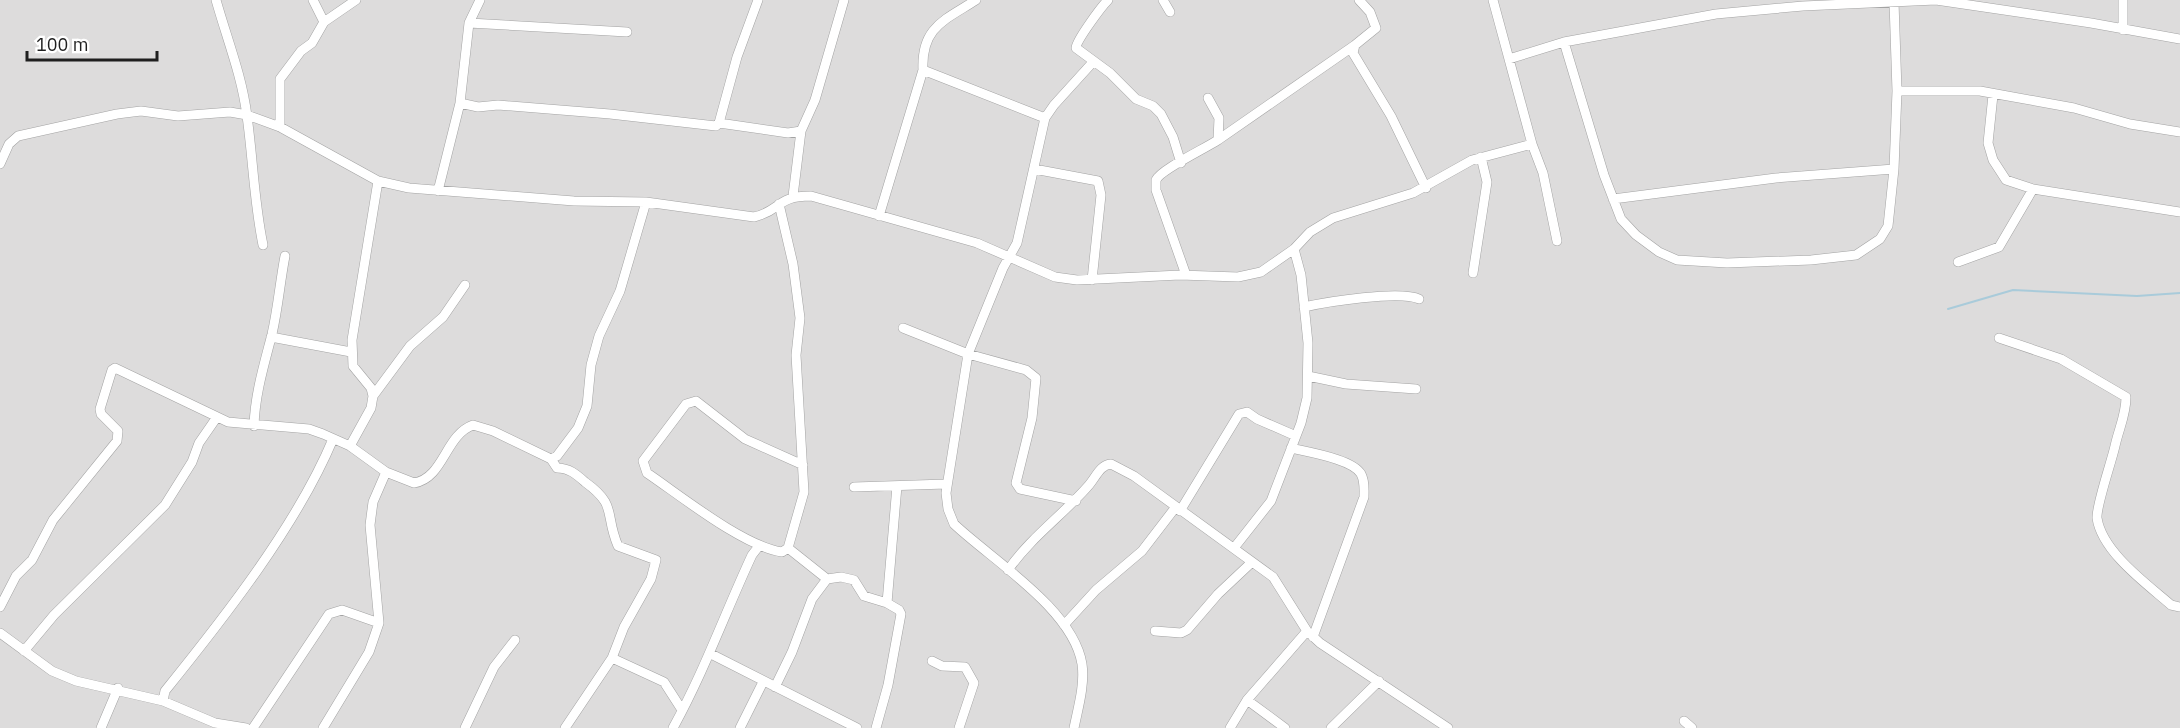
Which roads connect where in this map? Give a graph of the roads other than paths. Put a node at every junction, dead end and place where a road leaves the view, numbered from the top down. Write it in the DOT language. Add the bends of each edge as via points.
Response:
graph roads {
  1 [pos="216,0"];
  2 [pos="313,0"];
  3 [pos="356,0"];
  4 [pos="480,0"];
  5 [pos="758,0"];
  6 [pos="844,0"];
  7 [pos="976,0"];
  8 [pos="1108,0"];
  9 [pos="1163,0"];
  10 [pos="1359,0"];
  11 [pos="1493,0"];
  12 [pos="2123,0"];
  13 [pos="1894,2"];
  14 [pos="1803,3"];
  15 [pos="1170,12"];
  16 [pos="324,22"];
  17 [pos="469,23"];
  18 [pos="2123,30"];
  19 [pos="627,32"];
  20 [pos="2180,39"];
  21 [pos="1564,42"];
  22 [pos="1355,45"];
  23 [pos="1509,59"];
  24 [pos="1093,62"];
  25 [pos="923,70"];
  26 [pos="1897,91"];
  27 [pos="1993,95"];
  28 [pos="1208,98"];
  29 [pos="460,104"];
  30 [pos="247,115"];
  31 [pos="1045,118"];
  32 [pos="719,123"];
  33 [pos="280,127"];
  34 [pos="801,130"];
  35 [pos="2180,132"];
  36 [pos="1218,140"];
  37 [pos="1532,144"];
  38 [pos="1481,157"];
  39 [pos="0,161"];
  40 [pos="1181,163"];
  41 [pos="1034,169"];
  42 [pos="1894,169"];
  43 [pos="378,181"];
  44 [pos="1426,188"];
  45 [pos="2033,189"];
  46 [pos="438,191"];
  47 [pos="793,196"];
  48 [pos="1613,199"];
  49 [pos="646,202"];
  50 [pos="779,204"];
  51 [pos="2180,212"];
  52 [pos="879,216"];
  53 [pos="1557,241"];
  54 [pos="263,245"];
  55 [pos="1294,249"];
  56 [pos="285,256"];
  57 [pos="1010,258"];
  58 [pos="1958,262"];
  59 [pos="1473,273"];
  60 [pos="1186,275"];
  61 [pos="1092,280"];
  62 [pos="465,285"];
  63 [pos="1419,299"];
  64 [pos="1304,307"];
  65 [pos="903,328"];
  66 [pos="271,337"];
  67 [pos="1999,338"];
  68 [pos="351,352"];
  69 [pos="968,354"];
  70 [pos="1308,376"];
  71 [pos="1416,389"];
  72 [pos="373,396"];
  73 [pos="218,417"];
  74 [pos="254,426"];
  75 [pos="1296,436"];
  76 [pos="333,439"];
  77 [pos="350,446"];
  78 [pos="1291,448"];
  79 [pos="552,459"];
  80 [pos="804,465"];
  81 [pos="386,472"];
  82 [pos="946,484"];
  83 [pos="854,486"];
  84 [pos="897,486"];
  85 [pos="1076,501"];
  86 [pos="1178,509"];
  87 [pos="759,546"];
  88 [pos="788,548"];
  89 [pos="1234,548"];
  90 [pos="1252,562"];
  91 [pos="1008,570"];
  92 [pos="827,579"];
  93 [pos="887,603"];
  94 [pos="2180,607"];
  95 [pos="0,608"];
  96 [pos="379,623"];
  97 [pos="1064,626"];
  98 [pos="1155,631"];
  99 [pos="0,633"];
  100 [pos="1310,634"];
  101 [pos="515,640"];
  102 [pos="24,651"];
  103 [pos="711,654"];
  104 [pos="612,657"];
  105 [pos="932,661"];
  106 [pos="1379,681"];
  107 [pos="763,682"];
  108 [pos="775,687"];
  109 [pos="118,688"];
  110 [pos="1247,700"];
  111 [pos="163,701"];
  112 [pos="682,710"];
  113 [pos="1684,721"];
  114 [pos="677,726"];
  115 [pos="229,727"];
  116 [pos="101,728"];
  117 [pos="246,728"];
  118 [pos="253,728"];
  119 [pos="323,728"];
  120 [pos="465,728"];
  121 [pos="565,728"];
  122 [pos="740,728"];
  123 [pos="856,728"];
  124 [pos="876,728"];
  125 [pos="959,728"];
  126 [pos="1074,728"];
  127 [pos="1230,728"];
  128 [pos="1285,728"];
  129 [pos="1331,728"];
  130 [pos="1448,728"];
  131 [pos="1692,728"];
  1 -- 30 [label="street"];
  2 -- 16 [label="street"];
  3 -- 16 [label="street"];
  4 -- 17 [label="street"];
  5 -- 32 [label="street"];
  6 -- 34 [label="street" via="816,100"];
  7 -- 25 [label="street" via="949,15 929,37 923,50"];
  8 -- 24 [label="street" via="1076,44 1079,52"];
  9 -- 15 [label="street"];
  10 -- 22 [label="street" via="1370,12 1376,28"];
  11 -- 23 [label="street"];
  12 -- 18 [label="street"];
  13 -- 14 [label="street"];
  13 -- 18 [label="street" via="1936,0"];
  13 -- 26 [label="street"];
  14 -- 21 [label="street" via="1716,14"];
  16 -- 33 [label="street" via="312,43 280,79"];
  17 -- 19 [label="street"];
  17 -- 29 [label="street"];
  18 -- 20 [label="street"];
  21 -- 23 [label="street"];
  21 -- 48 [label="street"];
  22 -- 36 [label="street"];
  22 -- 44 [label="street" via="1356,62 1390,116"];
  23 -- 37 [label="street"];
  24 -- 31 [label="street"];
  24 -- 40 [label="street" via="1136,99 1161,114"];
  25 -- 31 [label="street"];
  25 -- 52 [label="street"];
  26 -- 27 [label="street" via="1970,91"];
  26 -- 42 [label="street"];
  27 -- 35 [label="street" via="2019,97"];
  27 -- 45 [label="street" via="1988,143 1993,160 2006,180"];
  28 -- 36 [label="street" via="1219,118"];
  29 -- 32 [label="street" via="610,114 711,126"];
  29 -- 46 [label="street"];
  30 -- 33 [label="street"];
  30 -- 39 [label="street" via="217,111 178,116 141,111 117,114 18,136"];
  30 -- 54 [label="street"];
  31 -- 41 [label="street"];
  32 -- 34 [label="street" via="788,133"];
  33 -- 43 [label="street"];
  34 -- 47 [label="street"];
  36 -- 40 [label="street"];
  37 -- 38 [label="street"];
  37 -- 53 [label="street" via="1543,173"];
  38 -- 44 [label="street"];
  38 -- 59 [label="street" via="1487,182"];
  40 -- 60 [label="street" via="1165,168 1156,180 1156,190"];
  41 -- 57 [label="street"];
  41 -- 61 [label="street" via="1098,181 1101,195"];
  42 -- 48 [label="street" via="1776,178"];
  42 -- 48 [label="street" via="1888,226 1880,239 1856,255 1811,260 1677,260 1636,235 1621,219"];
  43 -- 46 [label="street"];
  43 -- 68 [label="street"];
  44 -- 55 [label="street" via="1390,203 1333,218 1310,232"];
  45 -- 51 [label="street"];
  45 -- 58 [label="street" via="1999,247"];
  46 -- 49 [label="street"];
  47 -- 50 [label="street"];
  47 -- 52 [label="street" via="811,196"];
  49 -- 50 [label="street" via="754,217"];
  49 -- 79 [label="street" via="620,291 599,336 589,373 587,406 578,428"];
  50 -- 80 [label="street" via="800,318 796,355"];
  52 -- 57 [label="street" via="976,243"];
  55 -- 60 [label="street" via="1250,276"];
  55 -- 64 [label="street"];
  56 -- 66 [label="street"];
  57 -- 61 [label="street" via="1055,277"];
  57 -- 69 [label="street"];
  60 -- 61 [label="street"];
  62 -- 72 [label="street" via="442,317 410,346"];
  63 -- 64 [label="street" via="1393,296"];
  64 -- 70 [label="street"];
  65 -- 69 [label="street"];
  66 -- 68 [label="street"];
  66 -- 74 [label="street" via="254,407"];
  67 -- 94 [label="street" via="2061,359 2126,397 2126,417 2097,516 2102,532 2121,560 2171,605"];
  68 -- 72 [label="street" via="353,366"];
  69 -- 82 [label="street"];
  69 -- 85 [label="street" via="1026,370 1036,378 1017,486"];
  70 -- 71 [label="street" via="1346,384"];
  70 -- 75 [label="street" via="1307,398"];
  72 -- 77 [label="street" via="371,408"];
  73 -- 74 [label="street"];
  73 -- 95 [label="street" via="126,372 111,370 100,409 118,431 117,441 53,520"];
  73 -- 102 [label="street" via="165,505 54,615"];
  74 -- 76 [label="street" via="309,429"];
  75 -- 78 [label="street"];
  75 -- 86 [label="street" via="1242,412"];
  76 -- 77 [label="street"];
  76 -- 111 [label="street" via="311,488 165,691"];
  77 -- 81 [label="street"];
  78 -- 89 [label="street" via="1271,501"];
  78 -- 100 [label="street" via="1353,465 1363,476 1365,486"];
  79 -- 81 [label="street" via="473,425 457,435 429,477 414,483"];
  79 -- 104 [label="street" via="555,466 567,468 605,498 618,546 656,560 651,579"];
  80 -- 87 [label="street" via="745,439 696,401 686,404 643,461 647,472"];
  80 -- 88 [label="street" via="804,492"];
  81 -- 96 [label="street" via="373,501 370,525"];
  82 -- 84 [label="street"];
  82 -- 91 [label="street" via="954,524"];
  83 -- 84 [label="street"];
  84 -- 93 [label="street"];
  85 -- 86 [label="street" via="1103,466 1111,464"];
  85 -- 91 [label="street" via="1029,542"];
  86 -- 89 [label="street"];
  86 -- 97 [label="street" via="1142,551 1096,590"];
  87 -- 88 [label="street" via="782,552"];
  87 -- 103 [label="street" via="721,623"];
  88 -- 92 [label="street"];
  89 -- 90 [label="street"];
  90 -- 98 [label="street" via="1187,630"];
  90 -- 100 [label="street" via="1274,577"];
  91 -- 97 [label="street"];
  92 -- 93 [label="street" via="854,580 864,596"];
  92 -- 108 [label="street" via="812,599"];
  93 -- 124 [label="street" via="900,614"];
  96 -- 118 [label="street" via="342,610 329,614"];
  96 -- 119 [label="street" via="369,652"];
  97 -- 126 [label="street" via="1082,664"];
  99 -- 102 [label="street"];
  100 -- 106 [label="street"];
  100 -- 110 [label="street"];
  101 -- 120 [label="street" via="494,667"];
  102 -- 109 [label="street" via="68,678"];
  103 -- 107 [label="street"];
  103 -- 112 [label="street"];
  104 -- 112 [label="street" via="664,682"];
  104 -- 121 [label="street"];
  105 -- 125 [label="street" via="942,666 965,667 974,683"];
  106 -- 129 [label="street"];
  106 -- 130 [label="street"];
  107 -- 108 [label="street"];
  107 -- 122 [label="street"];
  108 -- 123 [label="street"];
  109 -- 111 [label="street"];
  109 -- 116 [label="street"];
  110 -- 127 [label="street"];
  110 -- 128 [label="street"];
  111 -- 115 [label="street"];
  112 -- 114 [label="street"];
  113 -- 131 [label="street"];
  115 -- 117 [label="street"];
}
